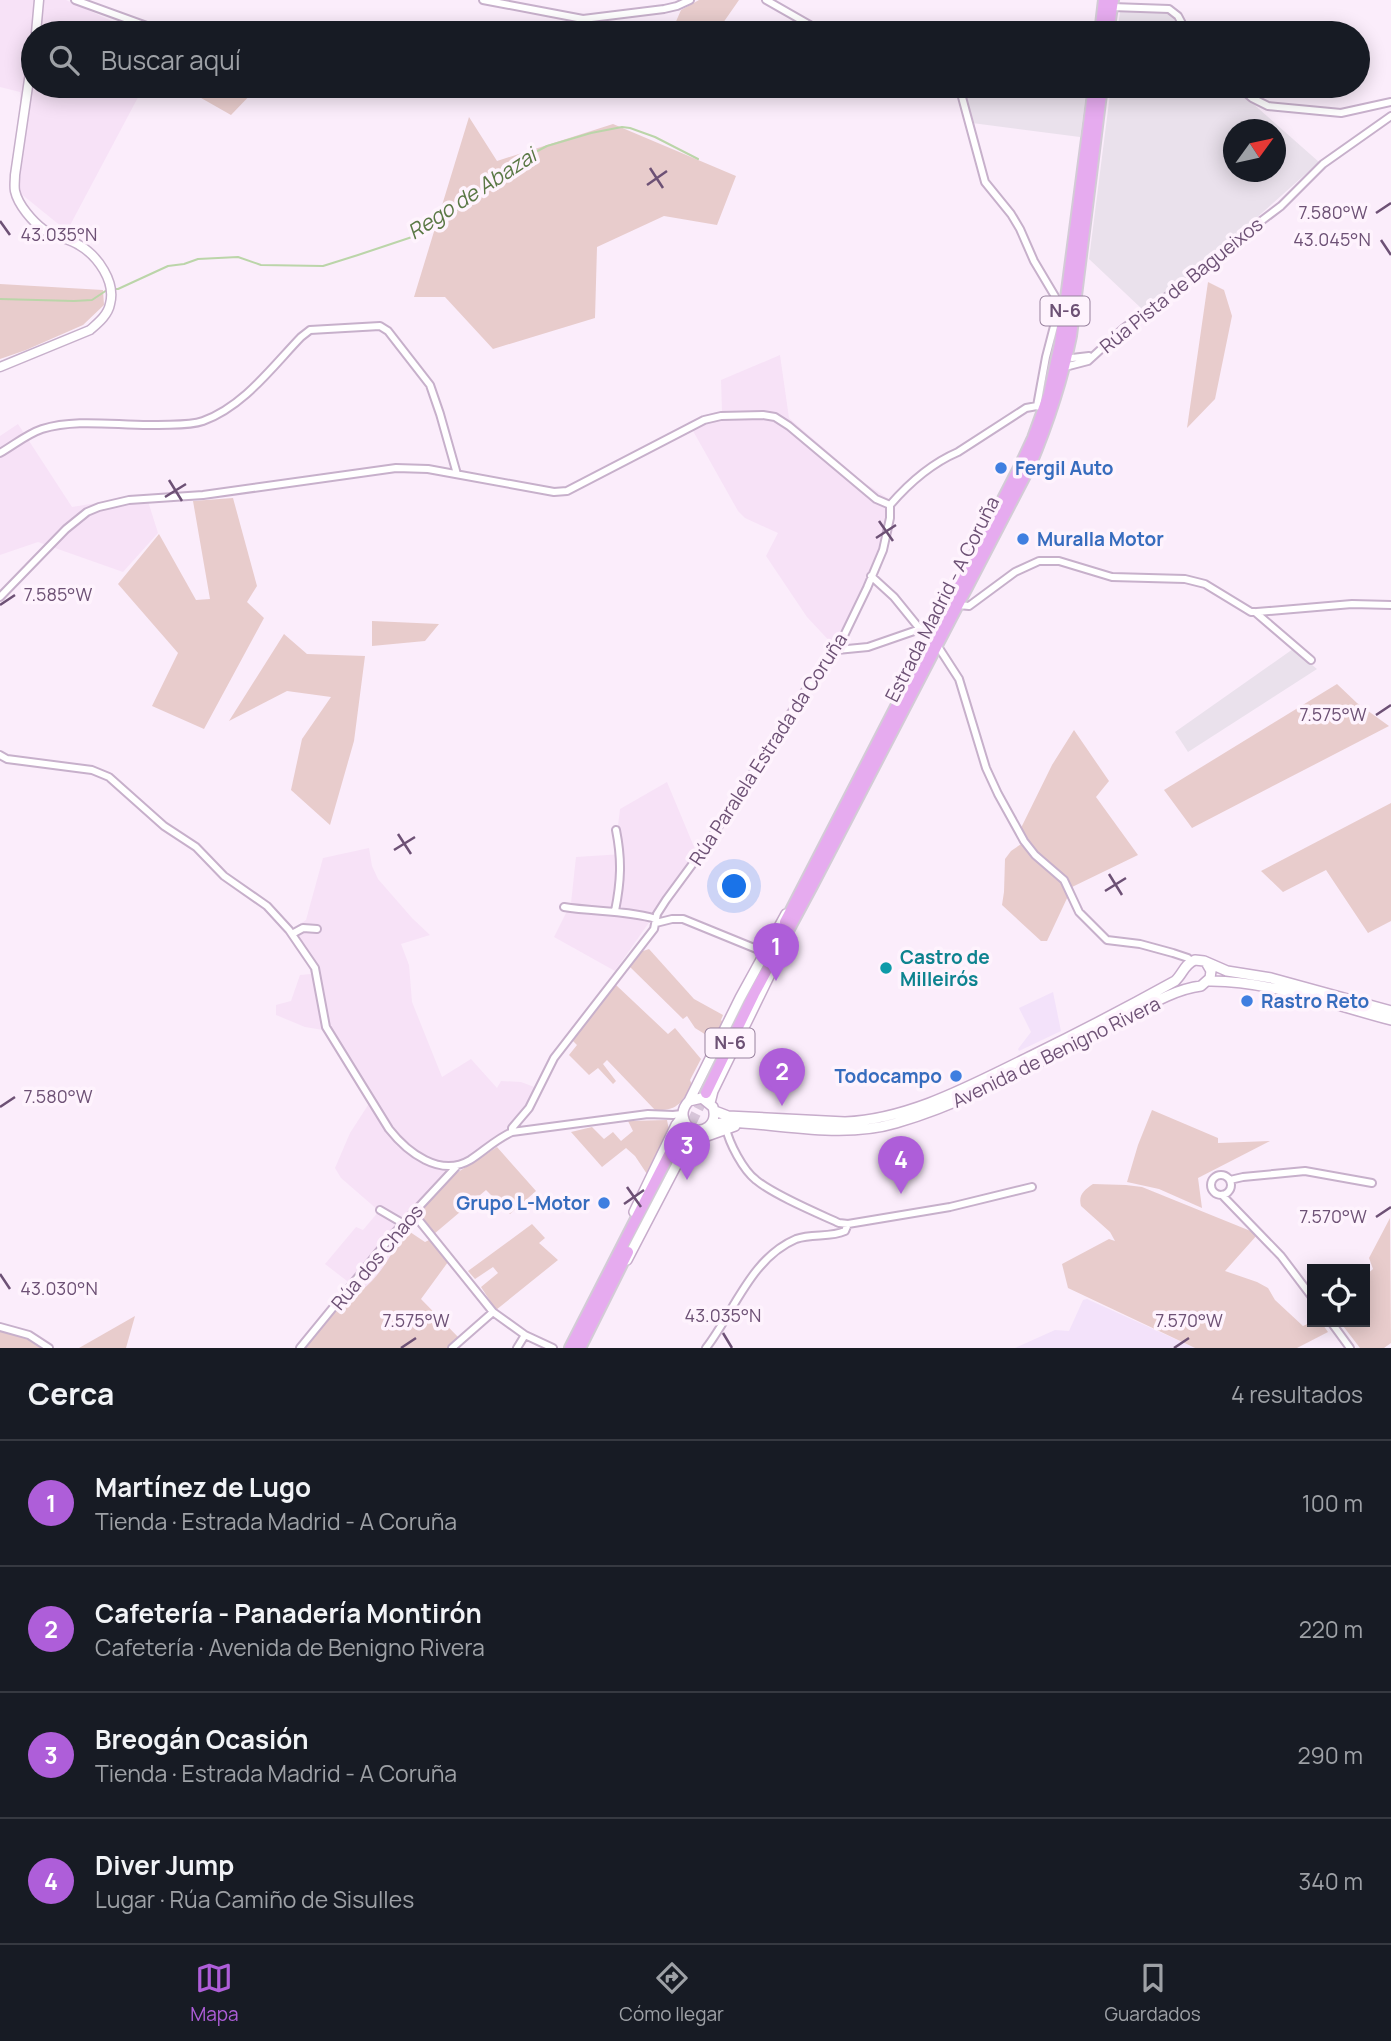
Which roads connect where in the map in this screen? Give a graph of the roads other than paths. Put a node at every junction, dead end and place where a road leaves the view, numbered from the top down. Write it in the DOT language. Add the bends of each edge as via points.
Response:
graph roads {
  1 [pos="39,0"];
  2 [pos="75,0"];
  3 [pos="484,0"];
  4 [pos="691,0"];
  5 [pos="766,0"];
  6 [pos="1109,2"];
  7 [pos="37,21"];
  8 [pos="133,21"];
  9 [pos="803,21"];
  10 [pos="1103,21"];
  11 [pos="1108,21"];
  12 [pos="1181,21"];
  13 [pos="26,98"];
  14 [pos="962,98"];
  15 [pos="1092,98"];
  16 [pos="1101,98"];
  17 [pos="1252,98"];
  18 [pos="1391,102"];
  19 [pos="1391,116"];
  20 [pos="1062,305"];
  21 [pos="1091,358"];
  22 [pos="1068,362"];
  23 [pos="0,367"];
  24 [pos="1040,408"];
  25 [pos="0,453"];
  26 [pos="457,474"];
  27 [pos="890,505"];
  28 [pos="871,576"];
  29 [pos="0,597"];
  30 [pos="958,605"];
  31 [pos="1391,605"];
  32 [pos="1255,612"];
  33 [pos="919,629"];
  34 [pos="934,632"];
  35 [pos="937,645"];
  36 [pos="836,650"];
  37 [pos="1311,660"];
  38 [pos="0,755"];
  39 [pos="616,830"];
  40 [pos="808,884"];
  41 [pos="564,907"];
  42 [pos="615,911"];
  43 [pos="656,921"];
  44 [pos="317,929"];
  45 [pos="292,934"];
  46 [pos="764,953"];
  47 [pos="1190,961"];
  48 [pos="1207,964"];
  49 [pos="1184,973"];
  50 [pos="1208,981"];
  51 [pos="1193,986"];
  52 [pos="1391,1011"];
  53 [pos="1391,1020"];
  54 [pos="708,1099"];
  55 [pos="689,1101"];
  56 [pos="682,1115"];
  57 [pos="751,1123"];
  58 [pos="711,1125"];
  59 [pos="726,1128"];
  60 [pos="699,1131"];
  61 [pos="512,1132"];
  62 [pos="682,1135"];
  63 [pos="683,1152"];
  64 [pos="456,1167"];
  65 [pos="1230,1180"];
  66 [pos="1372,1184"];
  67 [pos="1032,1187"];
  68 [pos="1222,1195"];
  69 [pos="380,1210"];
  70 [pos="413,1213"];
  71 [pos="404,1224"];
  72 [pos="848,1224"];
  73 [pos="1307,1290"];
  74 [pos="599,1301"];
  75 [pos="493,1312"];
  76 [pos="0,1327"];
  77 [pos="1335,1327"];
  78 [pos="525,1335"];
  79 [pos="49,1348"];
  80 [pos="300,1348"];
  81 [pos="452,1348"];
  82 [pos="517,1348"];
  83 [pos="553,1348"];
  84 [pos="570,1348"];
  85 [pos="580,1348"];
  86 [pos="706,1348"];
  87 [pos="1350,1348"];
  1 -- 7 [label="street"];
  2 -- 8 [label="street"];
  3 -- 4 [label="street" via="583,19 664,9"];
  5 -- 9 [label="street"];
  6 -- 10 [label="highway"];
  6 -- 11 [label="highway"];
  6 -- 12 [label="street" via="1169,9"];
  13 -- 23 [label="street" via="15,191 43,229 90,253 112,292 110,306 90,330"];
  14 -- 20 [label="street" via="985,182 1011,214"];
  15 -- 20 [label="highway, Estrada Madrid - A Coruña / N-6"];
  16 -- 22 [label="highway, Estrada Madrid - A Coruña / N-6"];
  17 -- 18 [label="street" via="1268,106 1341,113"];
  19 -- 21 [label="street, Rúa Pista de Bagueixos" via="1323,164 1281,206"];
  20 -- 24 [label="street"];
  20 -- 24 [label="highway, Estrada Madrid - A Coruña / N-6" via="1060,344 1049,394"];
  21 -- 22 [label="street, Rúa Pista de Bagueixos" via="1084,363"];
  21 -- 22 [label="street"];
  22 -- 30 [label="highway, Estrada Madrid - A Coruña / N-6" via="1030,466"];
  24 -- 27 [label="street" via="1026,408 945,458"];
  24 -- 34 [label="highway, Estrada Madrid - A Coruña / N-6" via="1019,468"];
  25 -- 26 [label="street" via="33,433 54,427 205,420 241,399 310,331 380,326 430,385"];
  26 -- 27 [label="street" via="568,491 704,421 763,415 789,426 876,499"];
  26 -- 29 [label="street" via="396,468 111,503 87,512"];
  27 -- 28 [label="street, Rúa Paralela Estrada da Coruña" via="883,550"];
  28 -- 33 [label="street"];
  28 -- 36 [label="street, Rúa Paralela Estrada da Coruña"];
  30 -- 32 [label="street" via="970,606 1015,572 1039,561 1059,561 1112,577 1205,584"];
  30 -- 35 [label="highway, Estrada Madrid - A Coruña / N-6"];
  31 -- 32 [label="street"];
  32 -- 37 [label="street"];
  33 -- 34 [label="street"];
  33 -- 36 [label="street" via="868,647"];
  34 -- 40 [label="highway, Estrada Madrid - A Coruña / N-6"];
  35 -- 40 [label="highway, Estrada Madrid - A Coruña / N-6"];
  35 -- 47 [label="street" via="959,679 998,794 1024,841 1064,880 1079,912 1107,940 1140,944"];
  36 -- 43 [label="street, Rúa Paralela Estrada da Coruña"];
  38 -- 45 [label="street" via="109,777 164,827 196,847 224,876 267,906"];
  39 -- 42 [label="street" via="622,862"];
  40 -- 46 [label="main road"];
  40 -- 54 [label="highway, Estrada Madrid - A Coruña / N-6"];
  41 -- 42 [label="street"];
  42 -- 43 [label="street"];
  43 -- 46 [label="street" via="683,919"];
  43 -- 61 [label="street, Rúa Paralela Estrada da Coruña" via="555,1058"];
  44 -- 45 [label="street" via="303,928"];
  45 -- 64 [label="street" via="315,968 326,1027 389,1129 416,1156"];
  46 -- 55 [label="main road"];
  47 -- 48 [label="main road"];
  47 -- 49 [label="main road"];
  48 -- 50 [label="main road"];
  48 -- 52 [label="main road"];
  49 -- 51 [label="main road"];
  49 -- 54 [label="main road, Avenida de Benigno Rivera" via="974,1084 890,1115 845,1122 728,1116"];
  50 -- 51 [label="main road"];
  50 -- 53 [label="main road" via="1268,987"];
  51 -- 57 [label="main road, Avenida de Benigno Rivera" via="978,1093 896,1123 834,1130"];
  54 -- 55 [label="main road"];
  54 -- 58 [label="main road" via="715,1116"];
  55 -- 56 [label="main road"];
  56 -- 60 [label="main road" via="688,1127"];
  56 -- 61 [label="street" via="648,1114"];
  56 -- 74 [label="main road" via="634,1211"];
  57 -- 58 [label="main road, Avenida de Benigno Rivera"];
  57 -- 59 [label="main road"];
  58 -- 60 [label="main road"];
  59 -- 63 [label="main road"];
  59 -- 72 [label="street" via="755,1180"];
  60 -- 63 [label="main road"];
  61 -- 64 [label="street, Rúa dos Chaos"];
  62 -- 74 [label="highway"];
  63 -- 74 [label="main road" via="649,1221"];
  64 -- 70 [label="street, Rúa dos Chaos"];
  65 -- 66 [label="street" via="1305,1171"];
  65 -- 68 [label="street" via="1230,1191"];
  65 -- 68 [label="street" via="1219,1175 1212,1180 1212,1190"];
  67 -- 72 [label="street" via="950,1208"];
  68 -- 73 [label="street"];
  69 -- 71 [label="street"];
  70 -- 71 [label="street, Rúa dos Chaos"];
  70 -- 75 [label="street"];
  71 -- 80 [label="street, Rúa dos Chaos"];
  72 -- 86 [label="street" via="838,1234 796,1239 778,1250 749,1280"];
  74 -- 84 [label="highway"];
  74 -- 85 [label="highway"];
  75 -- 78 [label="street"];
  75 -- 81 [label="street"];
  76 -- 79 [label="street" via="29,1335"];
  77 -- 87 [label="street"];
  78 -- 82 [label="street"];
  78 -- 83 [label="street"];
}
